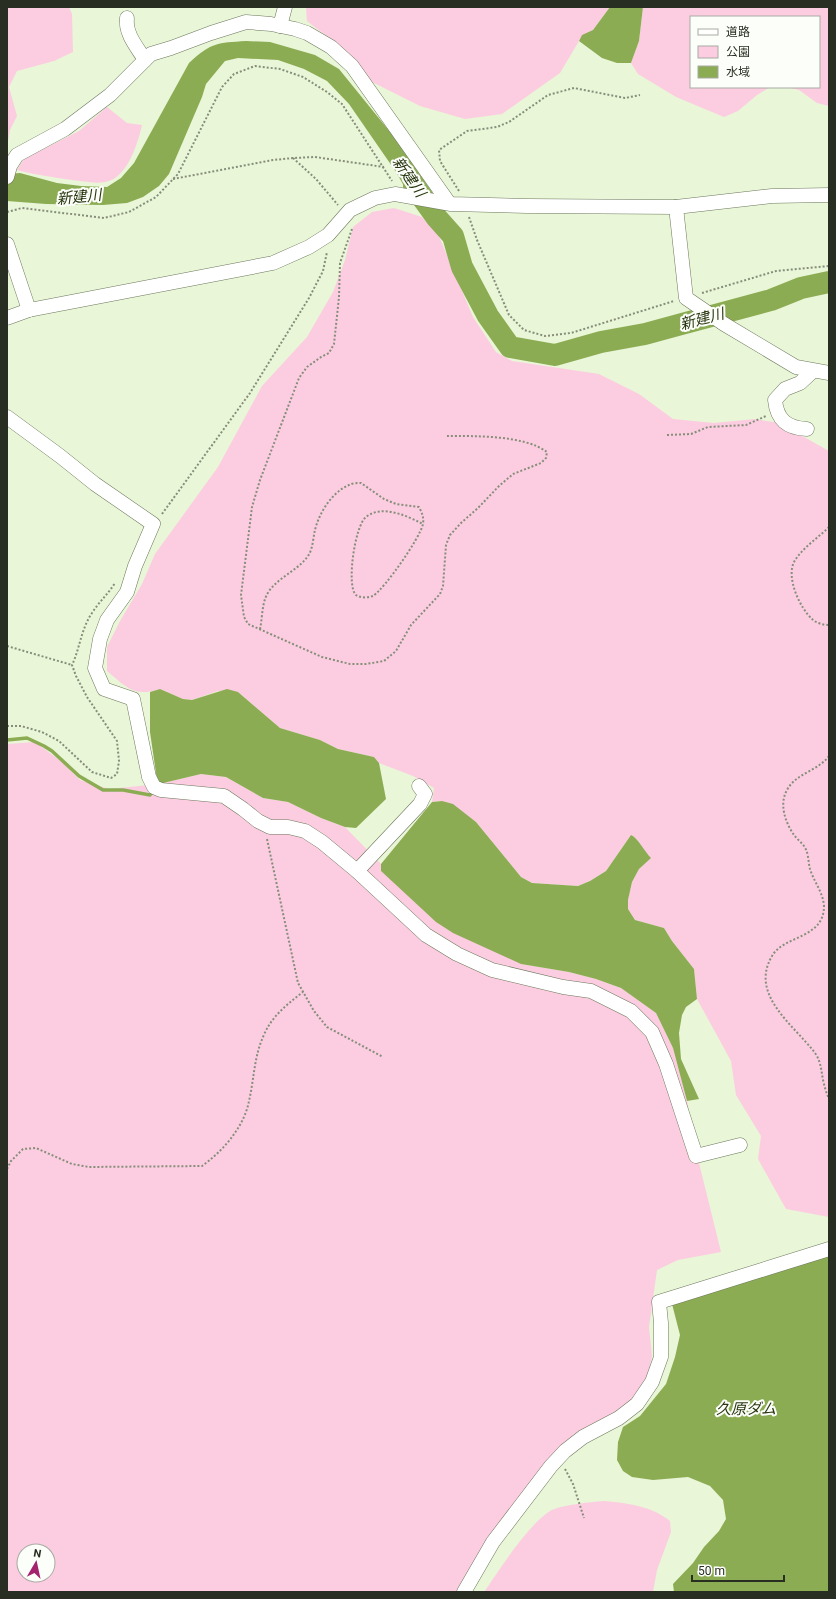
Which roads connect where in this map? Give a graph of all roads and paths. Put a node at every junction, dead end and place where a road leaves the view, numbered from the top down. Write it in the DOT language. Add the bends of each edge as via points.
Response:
graph roads {
  1 [pos="285,7"];
  2 [pos="126,18"];
  3 [pos="280,26"];
  4 [pos="144,60"];
  5 [pos="640,95"];
  6 [pos="294,158"];
  7 [pos="384,167"];
  8 [pos="9,172"];
  9 [pos="174,178"];
  10 [pos="395,194"];
  11 [pos="829,196"];
  12 [pos="445,202"];
  13 [pos="467,204"];
  14 [pos="676,207"];
  15 [pos="7,212"];
  16 [pos="349,222"];
  17 [pos="328,235"];
  18 [pos="7,244"];
  19 [pos="829,266"];
  20 [pos="686,298"];
  21 [pos="28,310"];
  22 [pos="7,318"];
  23 [pos="813,371"];
  24 [pos="829,373"];
  25 [pos="776,412"];
  26 [pos="7,417"];
  27 [pos="807,429"];
  28 [pos="667,435"];
  29 [pos="447,436"];
  30 [pos="153,524"];
  31 [pos="422,524"];
  32 [pos="829,526"];
  33 [pos="116,582"];
  34 [pos="829,625"];
  35 [pos="260,629"];
  36 [pos="7,646"];
  37 [pos="72,665"];
  38 [pos="7,726"];
  39 [pos="829,756"];
  40 [pos="419,786"];
  41 [pos="264,824"];
  42 [pos="357,871"];
  43 [pos="303,992"];
  44 [pos="383,1057"];
  45 [pos="829,1099"];
  46 [pos="740,1145"];
  47 [pos="7,1169"];
  48 [pos="829,1249"];
  49 [pos="573,1484"];
  50 [pos="584,1518"];
  51 [pos="464,1592"];
  1 -- 3 [label="street"];
  2 -- 4 [label="street" via="128,33"];
  3 -- 4 [label="street" via="246,22 151,54"];
  3 -- 12 [label="street" via="307,33 331,46 352,66"];
  4 -- 8 [label="street" via="110,95 65,129 17,155"];
  5 -- 13 [label="path" via="625,98 574,88 548,96 497,127 467,131 439,150 440,160"];
  6 -- 7 [label="path" via="315,157"];
  6 -- 9 [label="path"];
  6 -- 16 [label="path" via="316,179"];
  7 -- 9 [label="path" via="342,104 327,92 303,77 280,69 255,66 234,74 222,87"];
  7 -- 10 [label="path" via="392,180"];
  9 -- 15 [label="path" via="156,197 130,212 104,218 22,208"];
  10 -- 12 [label="street"];
  10 -- 16 [label="street" via="375,198 350,210"];
  11 -- 14 [label="street" via="772,196"];
  12 -- 13 [label="street"];
  13 -- 14 [label="street"];
  13 -- 20 [label="path" via="467,213 477,240 509,315 524,330 545,336 571,333"];
  14 -- 20 [label="street"];
  16 -- 17 [label="street"];
  16 -- 35 [label="path" via="340,263 334,344 329,352 307,367 299,378 252,507 242,608 248,624"];
  17 -- 21 [label="street" via="309,247 273,263"];
  17 -- 30 [label="path" via="323,270 309,298 250,393"];
  18 -- 21 [label="street"];
  19 -- 20 [label="path" via="776,271"];
  20 -- 23 [label="street" via="796,367"];
  21 -- 22 [label="street"];
  23 -- 24 [label="street"];
  23 -- 25 [label="street" via="800,383 785,389 775,400"];
  25 -- 27 [label="street" via="784,422 798,429"];
  25 -- 28 [label="path" via="746,424 708,426 691,434"];
  26 -- 30 [label="street"];
  29 -- 35 [label="path" via="516,440 538,445 547,452 546,458 541,463 513,474 450,535 446,545 443,586 440,594 411,625 396,650 384,661 350,664 322,657"];
  30 -- 41 [label="street" via="127,592 107,620 100,639 95,668 104,688 133,699 149,777 154,787 161,790 224,796"];
  31 -- 31 [label="path" via="419,537 383,586 368,598 357,596 352,590 351,582 355,542 364,518 383,511 409,517"];
  31 -- 35 [label="path" via="423,515 419,507 396,504 361,483 349,484 326,505 318,518 308,556 272,588 265,599"];
  32 -- 34 [label="path" via="798,554 791,575 794,590 812,620"];
  33 -- 37 [label="path" via="92,613 82,632"];
  36 -- 37 [label="path"];
  37 -- 38 [label="path" via="87,697 117,741 117,774 111,778 92,772 59,741 42,732 21,726"];
  39 -- 45 [label="path" via="787,788 783,798 783,812 787,824 805,847 824,906 814,928 774,951 767,964 766,977 770,998 786,1022 815,1053"];
  40 -- 42 [label="street" via="425,794 420,804"];
  41 -- 42 [label="street" via="305,831"];
  41 -- 43 [label="path" via="298,983"];
  42 -- 46 [label="street" via="426,935 457,954 492,970 591,991 631,1011 652,1032 666,1064 696,1156"];
  43 -- 44 [label="path" via="327,1027"];
  43 -- 47 [label="path" via="272,1020 262,1038 246,1112 233,1135 214,1157 202,1166 89,1167 72,1164 36,1148 23,1149"];
  48 -- 51 [label="street" via="659,1302 661,1357 652,1382 637,1404 619,1418 582,1437 551,1466 493,1542"];
  49 -- 50 [label="path"];
}
